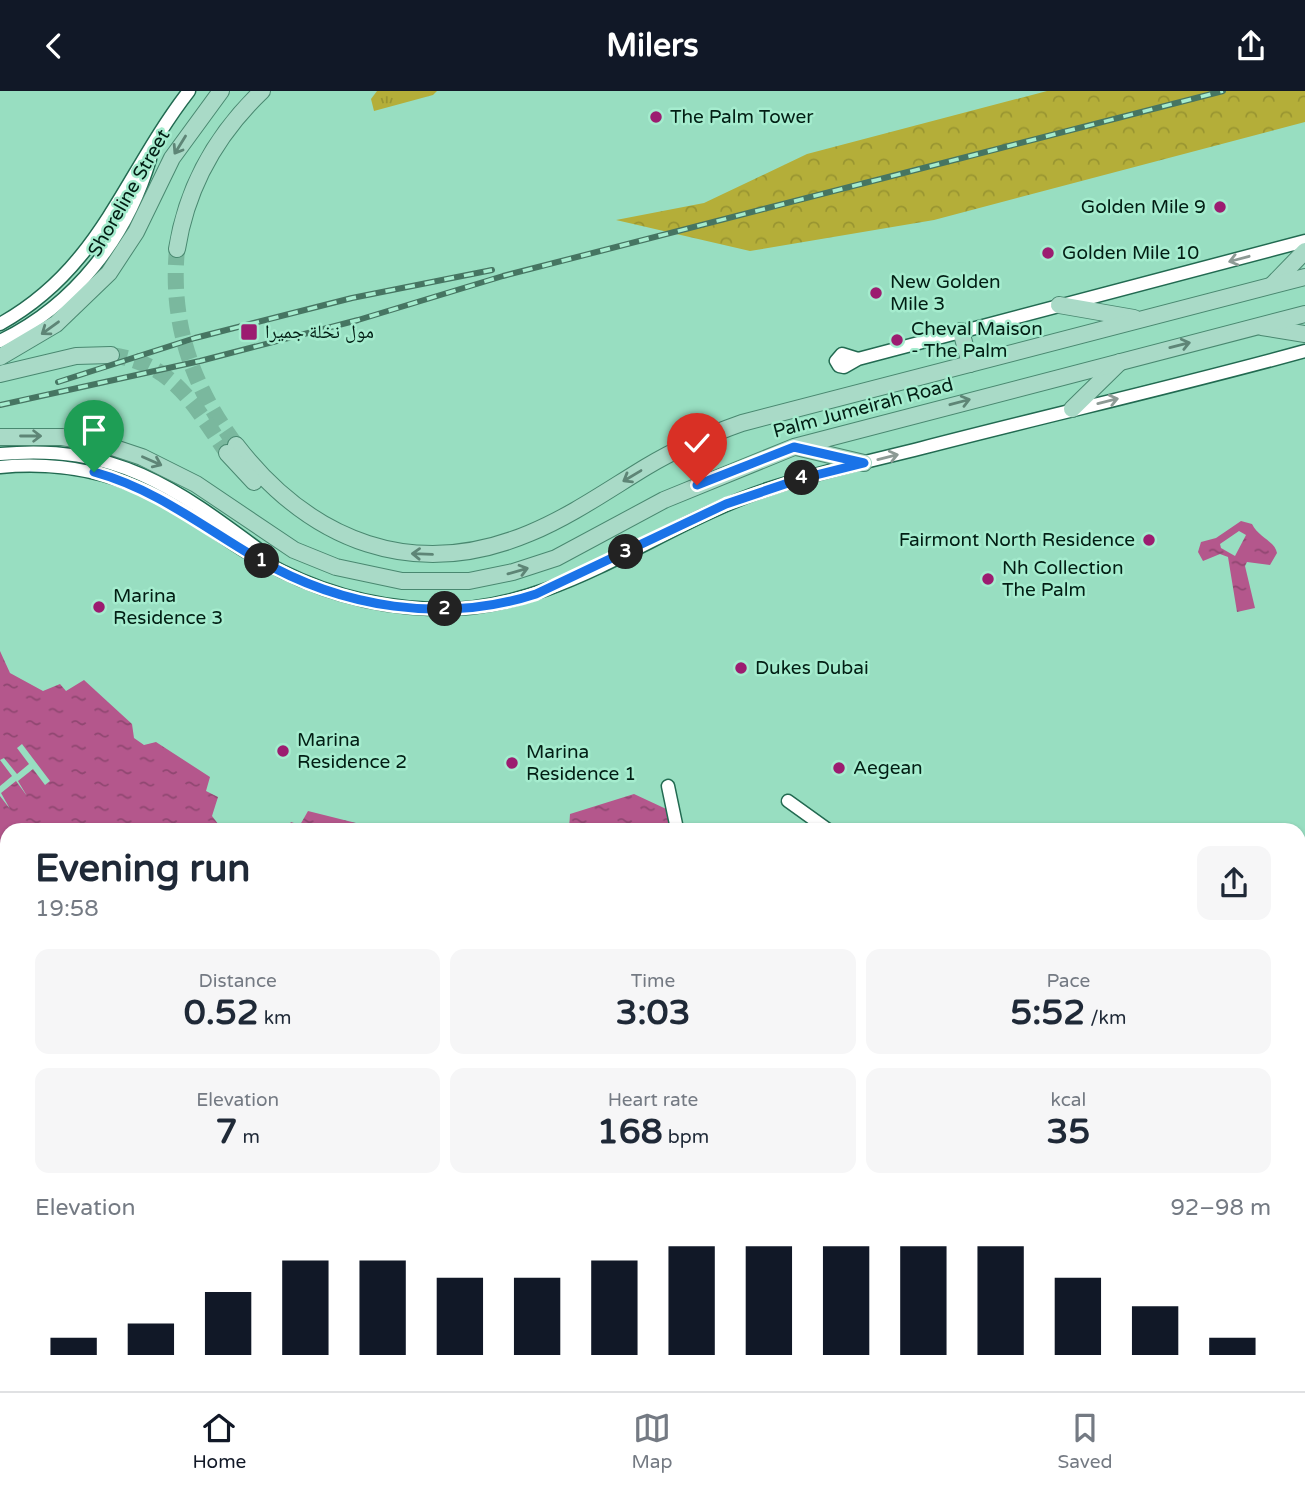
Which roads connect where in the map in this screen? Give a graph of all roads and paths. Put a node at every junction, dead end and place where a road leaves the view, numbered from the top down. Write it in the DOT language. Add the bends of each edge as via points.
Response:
graph roads {
  1 [pos="189,91"];
  2 [pos="221,91"];
  3 [pos="262,91"];
  4 [pos="155,141"];
  5 [pos="1305,241"];
  6 [pos="177,249"];
  7 [pos="1305,251"];
  8 [pos="1305,278"];
  9 [pos="1270,287"];
  10 [pos="1059,305"];
  11 [pos="1305,314"];
  12 [pos="1140,319"];
  13 [pos="0,324"];
  14 [pos="1256,326"];
  15 [pos="961,331"];
  16 [pos="1305,334"];
  17 [pos="0,341"];
  18 [pos="1305,351"];
  19 [pos="111,355"];
  20 [pos="0,357"];
  21 [pos="858,359"];
  22 [pos="1122,360"];
  23 [pos="970,364"];
  24 [pos="0,374"];
  25 [pos="1072,409"];
  26 [pos="0,437"];
  27 [pos="794,447"];
  28 [pos="231,449"];
  29 [pos="0,454"];
  30 [pos="864,463"];
  31 [pos="0,467"];
  32 [pos="292,575"];
  33 [pos="668,786"];
  34 [pos="788,801"];
  35 [pos="676,823"];
  36 [pos="819,823"];
  1 -- 4 [label="street"];
  2 -- 20 [label="main road, Shoreline Street, one-way" via="172,158 136,232 109,273 56,324"];
  3 -- 6 [label="main road" via="228,128 200,170 185,208"];
  4 -- 13 [label="street" via="79,261 49,292"];
  4 -- 17 [label="street" via="134,203 98,262 48,311"];
  5 -- 10 [label="street, one-way"];
  7 -- 9 [label="main road"];
  8 -- 9 [label="main road, Palm Jumeirah Road"];
  9 -- 12 [label="main road, Palm Jumeirah Road"];
  10 -- 12 [label="main road"];
  10 -- 15 [label="street"];
  11 -- 14 [label="main road, Palm Jumeirah Road"];
  12 -- 23 [label="main road, Palm Jumeirah Road"];
  14 -- 16 [label="main road"];
  22 -- 14 [label="main road, Palm Jumeirah Road, one-way"];
  15 -- 21 [label="street"];
  15 -- 23 [label="main road"];
  25 -- 18 [label="street, one-way"];
  19 -- 24 [label="main road" via="76,356"];
  22 -- 25 [label="main road"];
  27 -- 22 [label="main road, Palm Jumeirah Road, one-way"];
  23 -- 28 [label="main road, Palm Jumeirah Road, one-way" via="718,432 671,453 554,522 484,548 433,555 381,549 332,532"];
  30 -- 25 [label="street, one-way"];
  26 -- 27 [label="main road, Palm Jumeirah Road, one-way" via="62,437 103,444 197,484 275,539 314,560 357,574 424,583 480,579 535,566 697,485"];
  27 -- 30 [label="main road"];
  29 -- 32 [label="street" via="71,455 141,473 189,498"];
  30 -- 32 [label="street" via="726,504 553,588 503,604 460,609 395,606 342,595"];
  31 -- 32 [label="street" via="76,468 129,483 163,498"];
  33 -- 35 [label="street"];
  34 -- 36 [label="street"];
}
